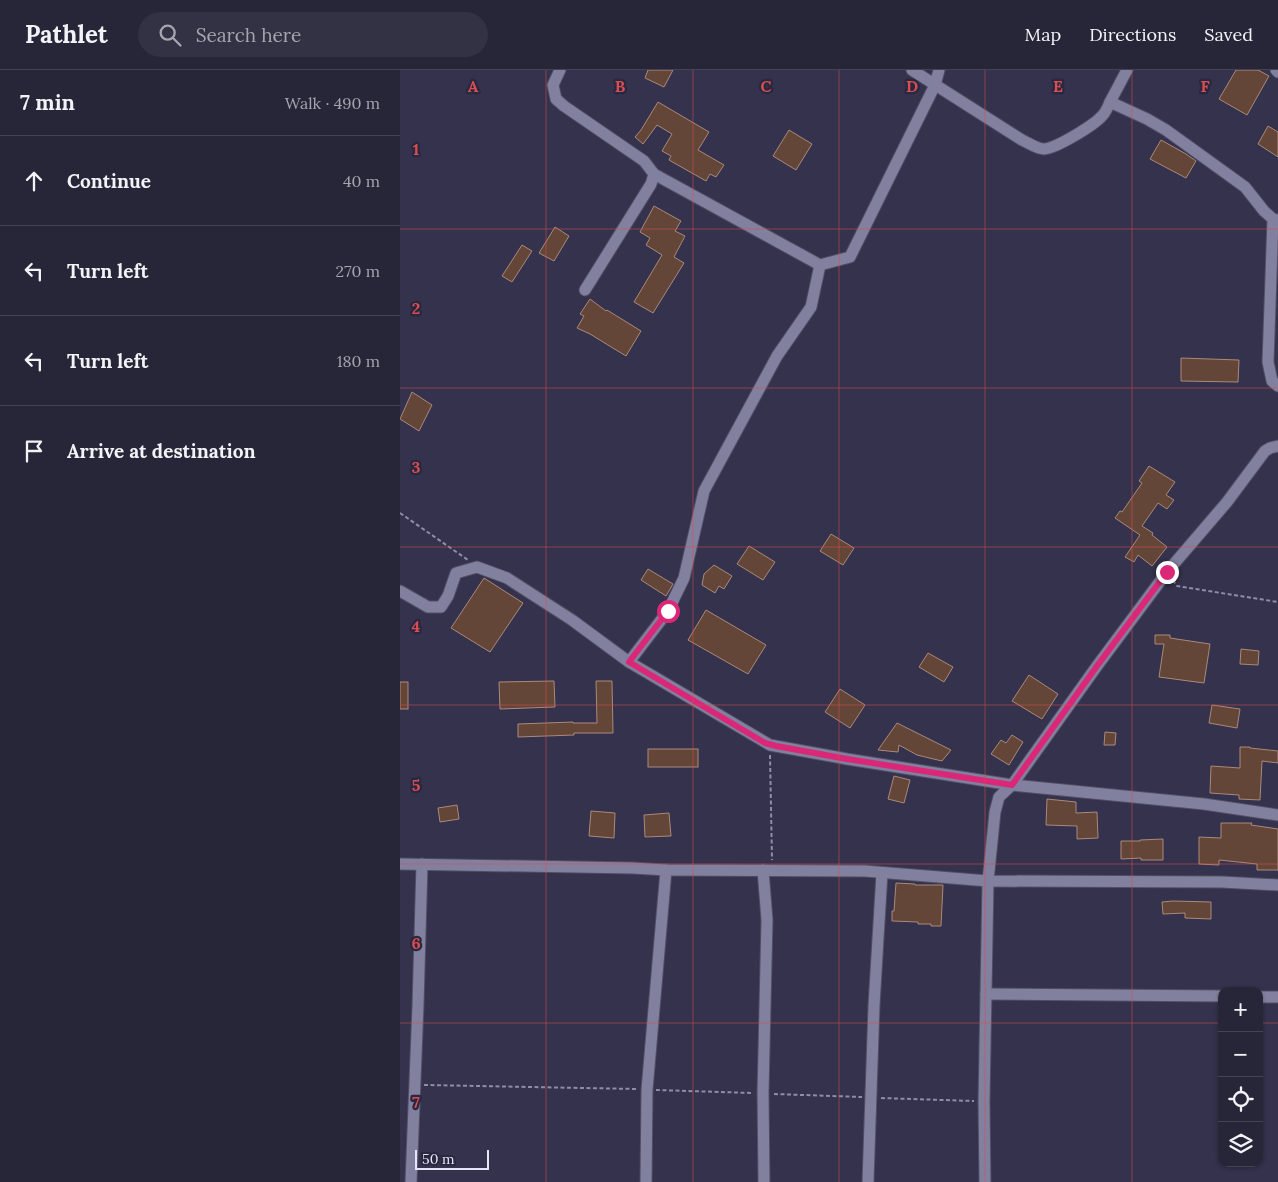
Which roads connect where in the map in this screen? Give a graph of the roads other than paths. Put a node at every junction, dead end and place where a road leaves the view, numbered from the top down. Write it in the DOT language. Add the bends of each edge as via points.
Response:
graph roads {
  1 [pos="560,70"];
  2 [pos="912,70"];
  3 [pos="940,70"];
  4 [pos="1127,70"];
  5 [pos="934,85"];
  6 [pos="1110,102"];
  7 [pos="654,174"];
  8 [pos="1276,219"];
  9 [pos="820,265"];
  10 [pos="585,290"];
  11 [pos="1278,386"];
  12 [pos="1278,446"];
  13 [pos="400,591"];
  14 [pos="629,662"];
  15 [pos="1012,785"];
  16 [pos="1278,816"];
  17 [pos="400,864"];
  18 [pos="422,864"];
  19 [pos="666,870"];
  20 [pos="768,870"];
  21 [pos="882,873"];
  22 [pos="988,881"];
  23 [pos="1278,885"];
  24 [pos="986,994"];
  25 [pos="1218,996"];
  26 [pos="1263,997"];
  27 [pos="1278,997"];
  28 [pos="411,1182"];
  29 [pos="646,1182"];
  30 [pos="764,1182"];
  31 [pos="868,1182"];
  32 [pos="985,1182"];
  1 -- 7 [label="street" via="554,85 556,99 644,161"];
  2 -- 5 [label="street"];
  3 -- 5 [label="street"];
  4 -- 6 [label="street"];
  5 -- 6 [label="street" via="1042,149 1062,144 1092,124 1102,117"];
  5 -- 9 [label="street" via="850,257"];
  6 -- 8 [label="street" via="1166,130 1245,188 1264,211"];
  7 -- 9 [label="street"];
  7 -- 10 [label="street" via="651,184"];
  8 -- 11 [label="street" via="1268,362 1272,381"];
  9 -- 14 [label="street" via="811,307 777,356 704,491 684,578 668,611"];
  12 -- 15 [label="street" via="1265,451 1227,502 1167,572"];
  13 -- 14 [label="street" via="428,607 441,607 456,573 477,567 507,578"];
  14 -- 15 [label="street" via="770,745"];
  15 -- 16 [label="street" via="1204,804"];
  15 -- 22 [label="street" via="999,797 995,812"];
  17 -- 18 [label="street"];
  18 -- 19 [label="street"];
  18 -- 28 [label="street"];
  19 -- 20 [label="street"];
  19 -- 29 [label="street" via="648,1090"];
  20 -- 21 [label="street"];
  20 -- 30 [label="street"];
  21 -- 22 [label="street"];
  21 -- 31 [label="street"];
  22 -- 23 [label="street"];
  22 -- 24 [label="street"];
  24 -- 25 [label="street"];
  24 -- 32 [label="street"];
  26 -- 27 [label="street"];
}
